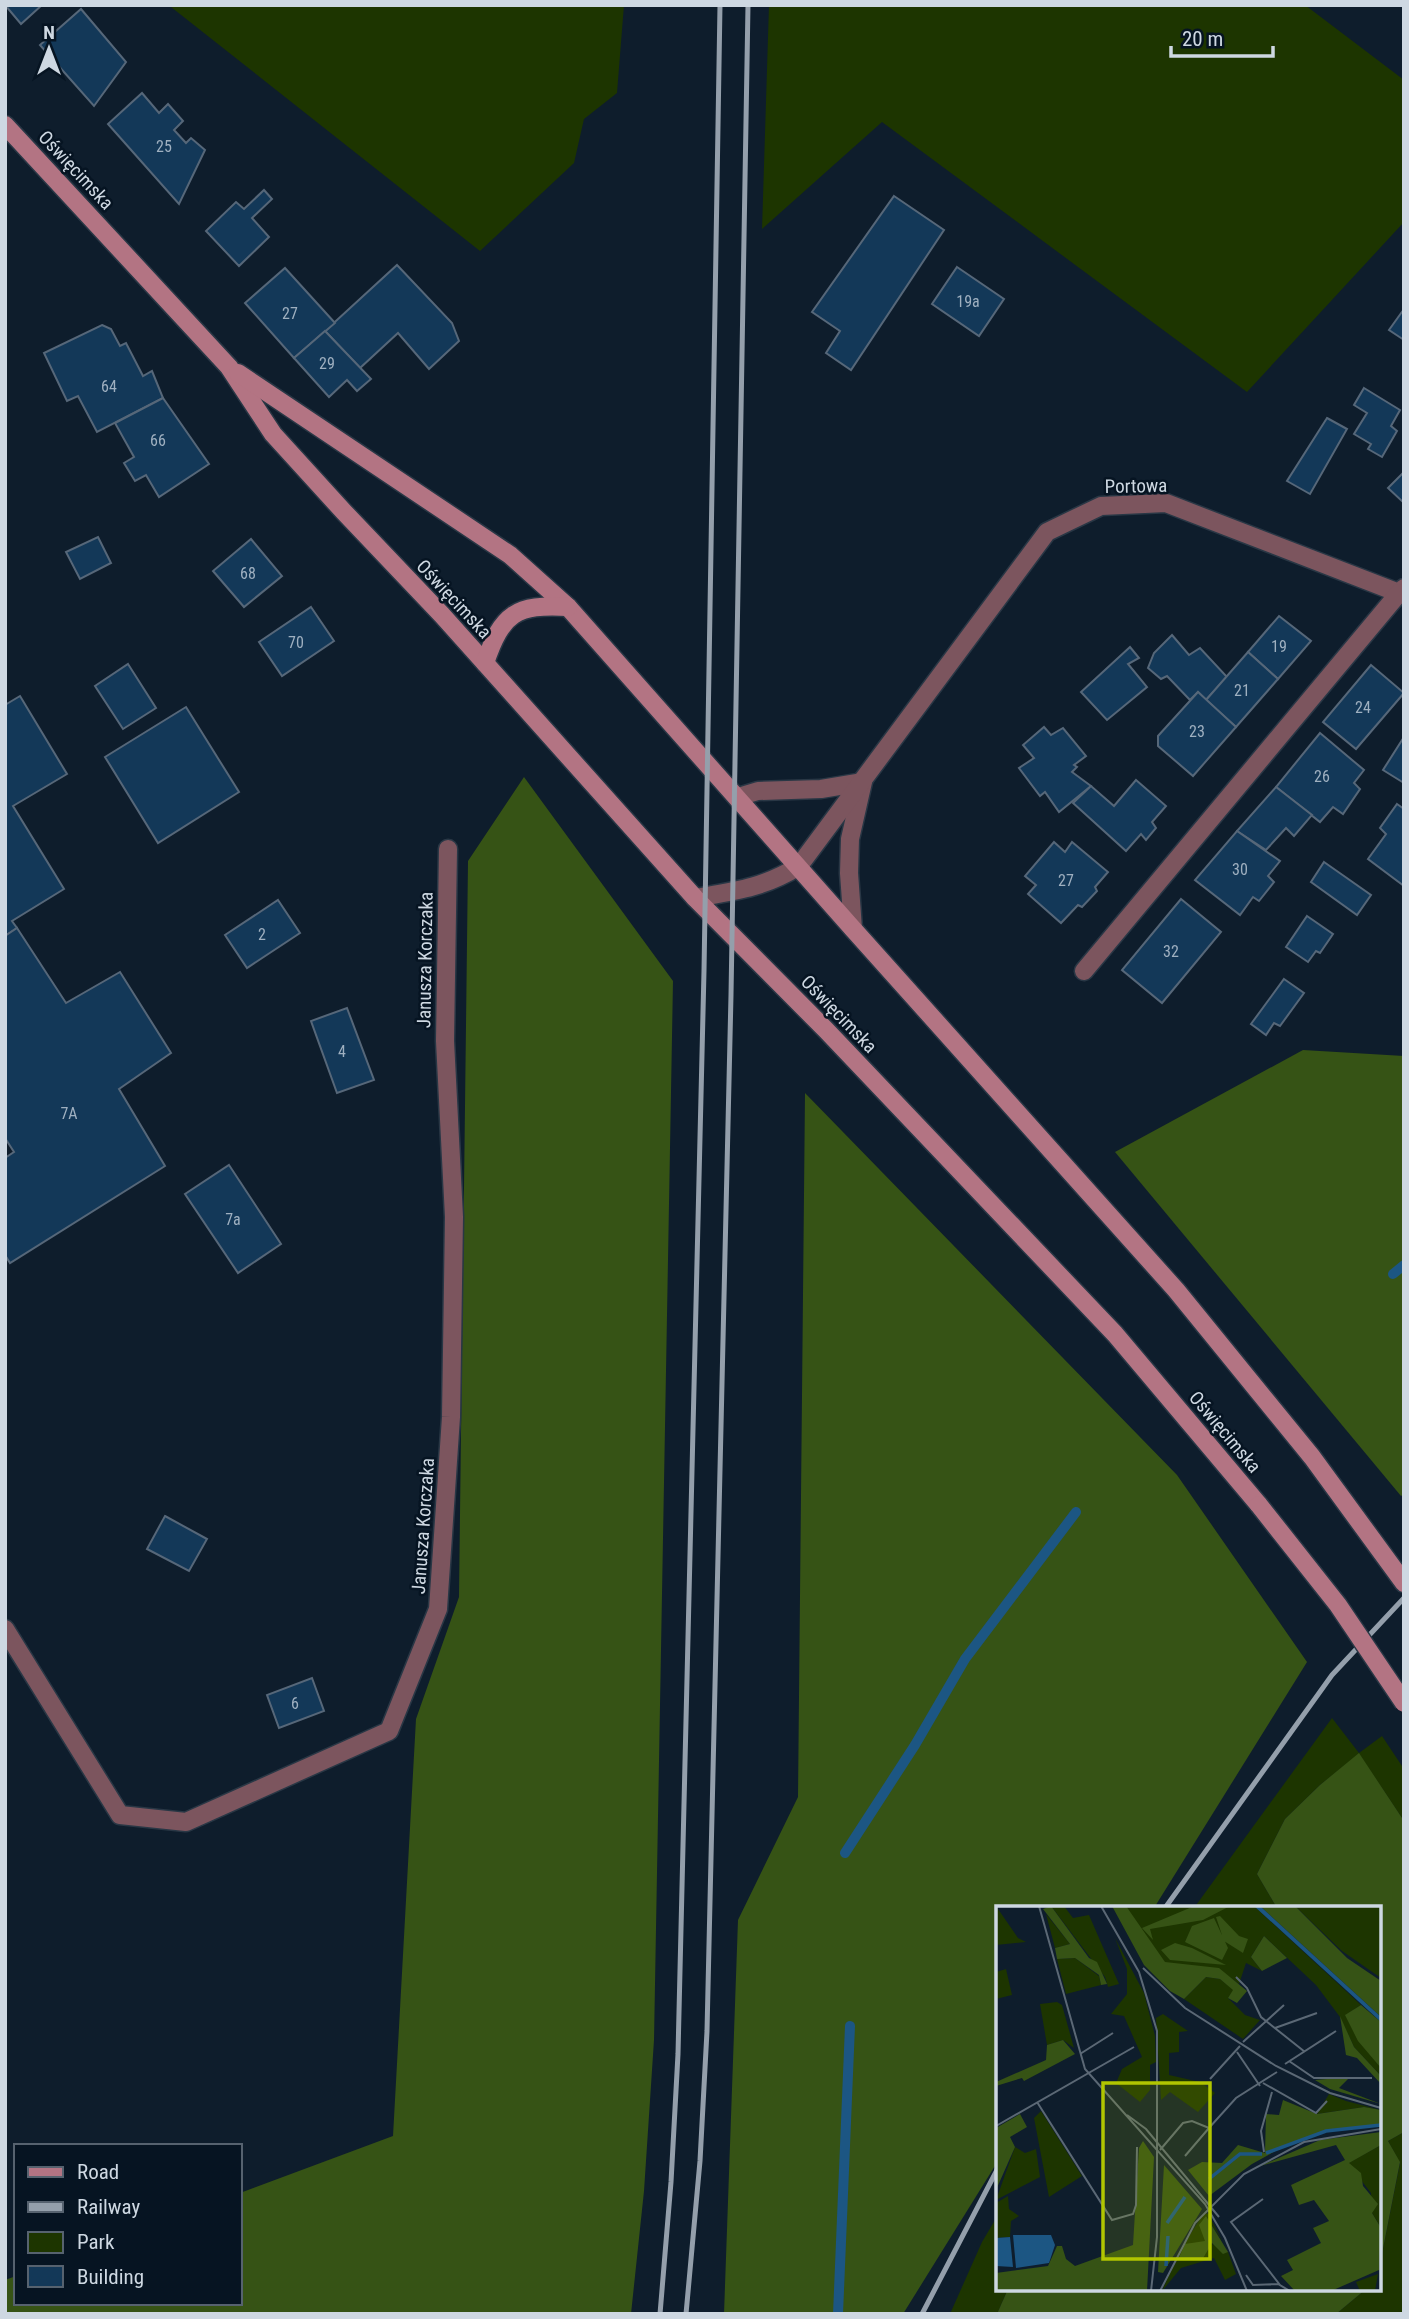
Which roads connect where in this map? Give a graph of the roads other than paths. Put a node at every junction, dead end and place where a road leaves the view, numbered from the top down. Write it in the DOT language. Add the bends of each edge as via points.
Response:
graph roads {
  1 [pos="5,125"];
  2 [pos="229,368"];
  3 [pos="1401,590"];
  4 [pos="568,607"];
  5 [pos="485,663"];
  6 [pos="863,782"];
  7 [pos="738,797"];
  8 [pos="448,849"];
  9 [pos="799,866"];
  10 [pos="695,898"];
  11 [pos="853,929"];
  12 [pos="1084,971"];
  13 [pos="1404,1583"];
  14 [pos="5,1629"];
  15 [pos="1404,1703"];
  1 -- 2 [label="main road, Oświęcimska"];
  2 -- 4 [label="main road, Oświęcimska" via="510,555"];
  2 -- 5 [label="main road, Oświęcimska" via="273,434"];
  3 -- 6 [label="street, Portowa" via="1166,503 1101,506 1047,532"];
  3 -- 12 [label="street, Portowa"];
  4 -- 5 [label="main road" via="526,608 512,615 493,639"];
  4 -- 7 [label="main road, Oświęcimska"];
  5 -- 10 [label="main road, Oświęcimska"];
  6 -- 7 [label="street" via="758,791"];
  6 -- 9 [label="street, Portowa"];
  6 -- 11 [label="street, Portowa" via="850,839"];
  7 -- 9 [label="main road, Oświęcimska"];
  8 -- 14 [label="street, Janusza Korczaka" via="445,1041 454,1217 450,1431 438,1609 388,1731 186,1822 120,1815"];
  9 -- 10 [label="street" via="757,887"];
  9 -- 11 [label="main road, Oświęcimska"];
  10 -- 15 [label="main road, Oświęcimska, bridge" via="1115,1334 1338,1605"];
  11 -- 13 [label="main road, Oświęcimska" via="1176,1290 1312,1457"];
}
